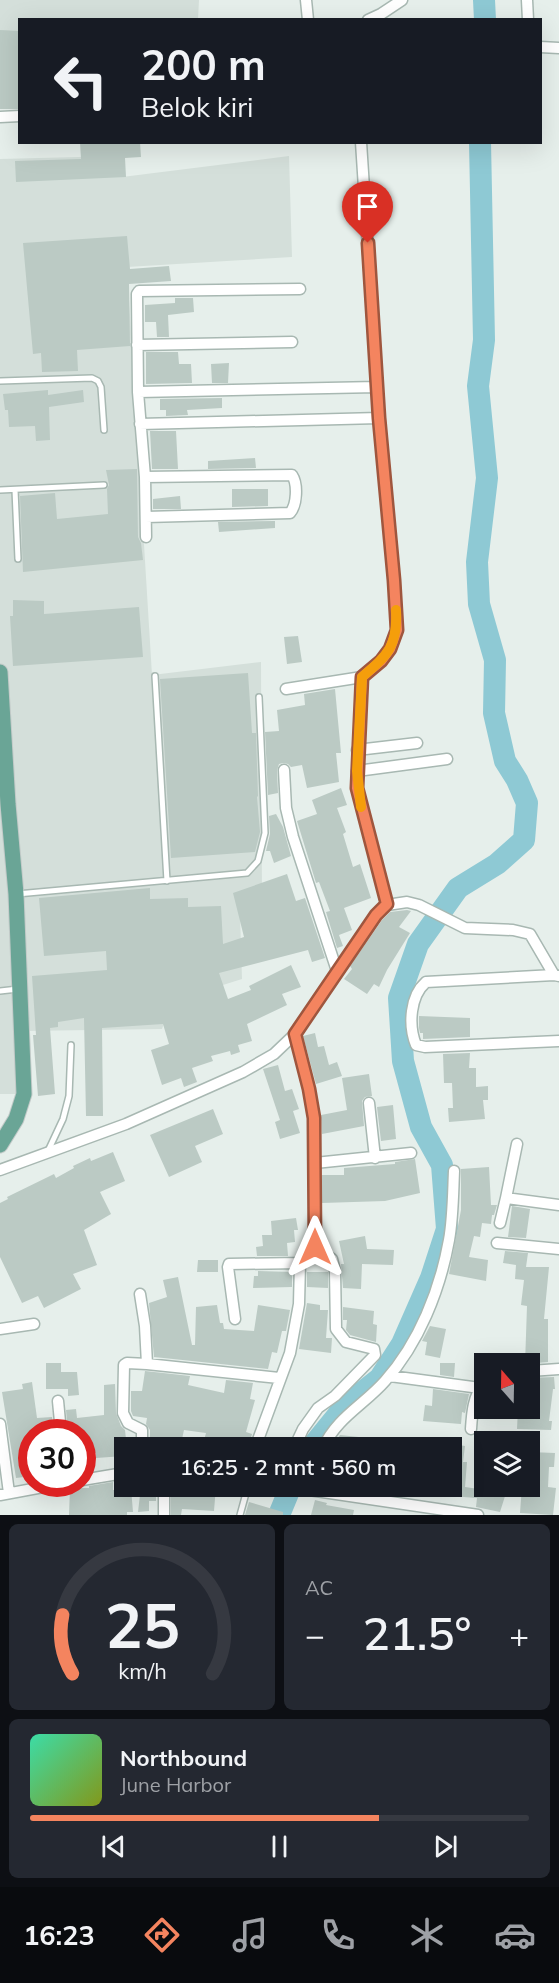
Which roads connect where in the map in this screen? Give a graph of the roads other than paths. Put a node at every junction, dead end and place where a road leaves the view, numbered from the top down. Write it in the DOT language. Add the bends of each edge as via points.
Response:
graph roads {
  1 [pos="306,0"];
  2 [pos="402,0"];
  3 [pos="527,0"];
  4 [pos="308,18"];
  5 [pos="372,18"];
  6 [pos="528,18"];
  7 [pos="542,47"];
  8 [pos="559,48"];
  9 [pos="18,116"];
  10 [pos="0,117"];
  11 [pos="361,144"];
  12 [pos="300,288"];
  13 [pos="292,342"];
  14 [pos="137,345"];
  15 [pos="0,381"];
  16 [pos="377,387"];
  17 [pos="138,392"];
  18 [pos="379,418"];
  19 [pos="140,424"];
  20 [pos="104,430"];
  21 [pos="145,477"];
  22 [pos="104,485"];
  23 [pos="0,490"];
  24 [pos="15,490"];
  25 [pos="146,517"];
  26 [pos="146,537"];
  27 [pos="18,559"];
  28 [pos="0,672"];
  29 [pos="155,676"];
  30 [pos="362,677"];
  31 [pos="286,689"];
  32 [pos="260,697"];
  33 [pos="417,742"];
  34 [pos="357,750"];
  35 [pos="447,759"];
  36 [pos="284,770"];
  37 [pos="357,771"];
  38 [pos="167,881"];
  39 [pos="16,894"];
  40 [pos="387,904"];
  41 [pos="337,971"];
  42 [pos="556,976"];
  43 [pos="20,989"];
  44 [pos="0,991"];
  45 [pos="295,1034"];
  46 [pos="559,1041"];
  47 [pos="71,1045"];
  48 [pos="369,1102"];
  49 [pos="517,1144"];
  50 [pos="0,1146"];
  51 [pos="411,1153"];
  52 [pos="46,1155"];
  53 [pos="375,1158"];
  54 [pos="315,1163"];
  55 [pos="0,1170"];
  56 [pos="454,1171"];
  57 [pos="506,1198"];
  58 [pos="559,1205"];
  59 [pos="500,1223"];
  60 [pos="496,1243"];
  61 [pos="315,1247"];
  62 [pos="559,1249"];
  63 [pos="300,1263"];
  64 [pos="140,1294"];
  65 [pos="235,1319"];
  66 [pos="34,1324"];
  67 [pos="0,1329"];
  68 [pos="147,1364"];
  69 [pos="559,1369"];
  70 [pos="540,1370"];
  71 [pos="390,1376"];
  72 [pos="279,1378"];
  73 [pos="474,1385"];
  74 [pos="58,1401"];
  75 [pos="474,1405"];
  76 [pos="60,1419"];
  77 [pos="0,1424"];
  78 [pos="471,1430"];
  79 [pos="142,1437"];
  80 [pos="259,1437"];
  81 [pos="299,1437"];
  82 [pos="330,1437"];
  83 [pos="114,1475"];
  84 [pos="96,1478"];
  85 [pos="4,1494"];
  86 [pos="164,1497"];
  87 [pos="245,1497"];
  88 [pos="355,1497"];
  89 [pos="164,1515"];
  90 [pos="240,1515"];
  91 [pos="478,1515"];
  1 -- 4 [label="street"];
  2 -- 5 [label="street"];
  3 -- 6 [label="street"];
  7 -- 8 [label="street"];
  9 -- 10 [label="street"];
  11 -- 16 [label="street"];
  12 -- 14 [label="street" via="139,291"];
  13 -- 14 [label="street"];
  14 -- 17 [label="street"];
  15 -- 20 [label="lane" via="92,378 101,387"];
  16 -- 17 [label="street"];
  16 -- 18 [label="street"];
  17 -- 19 [label="street"];
  18 -- 19 [label="street"];
  18 -- 30 [label="street" via="397,630 390,649"];
  19 -- 21 [label="street"];
  21 -- 25 [label="street"];
  21 -- 25 [label="street" via="292,475 295,479 295,506 290,513"];
  22 -- 24 [label="lane"];
  23 -- 24 [label="lane"];
  24 -- 27 [label="lane"];
  25 -- 26 [label="street"];
  28 -- 39 [label="main road"];
  29 -- 38 [label="lane"];
  30 -- 31 [label="street"];
  30 -- 34 [label="street"];
  32 -- 38 [label="lane" via="265,833 258,861 247,873"];
  33 -- 34 [label="street"];
  34 -- 37 [label="street"];
  35 -- 37 [label="street"];
  36 -- 41 [label="street" via="286,808"];
  37 -- 40 [label="street" via="361,808"];
  38 -- 39 [label="lane"];
  39 -- 43 [label="main road"];
  40 -- 41 [label="street"];
  40 -- 42 [label="street" via="419,905 465,928 530,934"];
  41 -- 45 [label="street"];
  42 -- 46 [label="street" via="426,981 414,1000 412,1035 416,1045 425,1047"];
  43 -- 44 [label="lane"];
  43 -- 50 [label="main road" via="24,1094 16,1119"];
  45 -- 52 [label="street" via="274,1054 243,1072"];
  45 -- 54 [label="street" via="314,1115"];
  47 -- 52 [label="lane" via="69,1096"];
  48 -- 53 [label="street"];
  49 -- 57 [label="street"];
  51 -- 53 [label="street"];
  52 -- 55 [label="street"];
  53 -- 54 [label="street"];
  54 -- 61 [label="street"];
  56 -- 71 [label="street" via="450,1238 443,1266 423,1323"];
  57 -- 58 [label="street"];
  57 -- 59 [label="street"];
  60 -- 62 [label="street"];
  61 -- 63 [label="street"];
  61 -- 81 [label="street" via="332,1259 336,1329 346,1342 374,1349 375,1355 318,1408"];
  63 -- 65 [label="street" via="229,1264"];
  63 -- 72 [label="street" via="299,1304 290,1353"];
  64 -- 68 [label="street"];
  66 -- 67 [label="street"];
  68 -- 72 [label="street"];
  68 -- 79 [label="street" via="127,1363 122,1369 123,1413 128,1423 142,1430"];
  69 -- 70 [label="street"];
  71 -- 73 [label="street"];
  71 -- 82 [label="street" via="342,1419"];
  72 -- 80 [label="street"];
  74 -- 76 [label="street"];
  75 -- 78 [label="street"];
  77 -- 85 [label="street"];
  83 -- 84 [label="street"];
  86 -- 89 [label="street"];
  87 -- 90 [label="lane"];
  88 -- 91 [label="street"];
}
